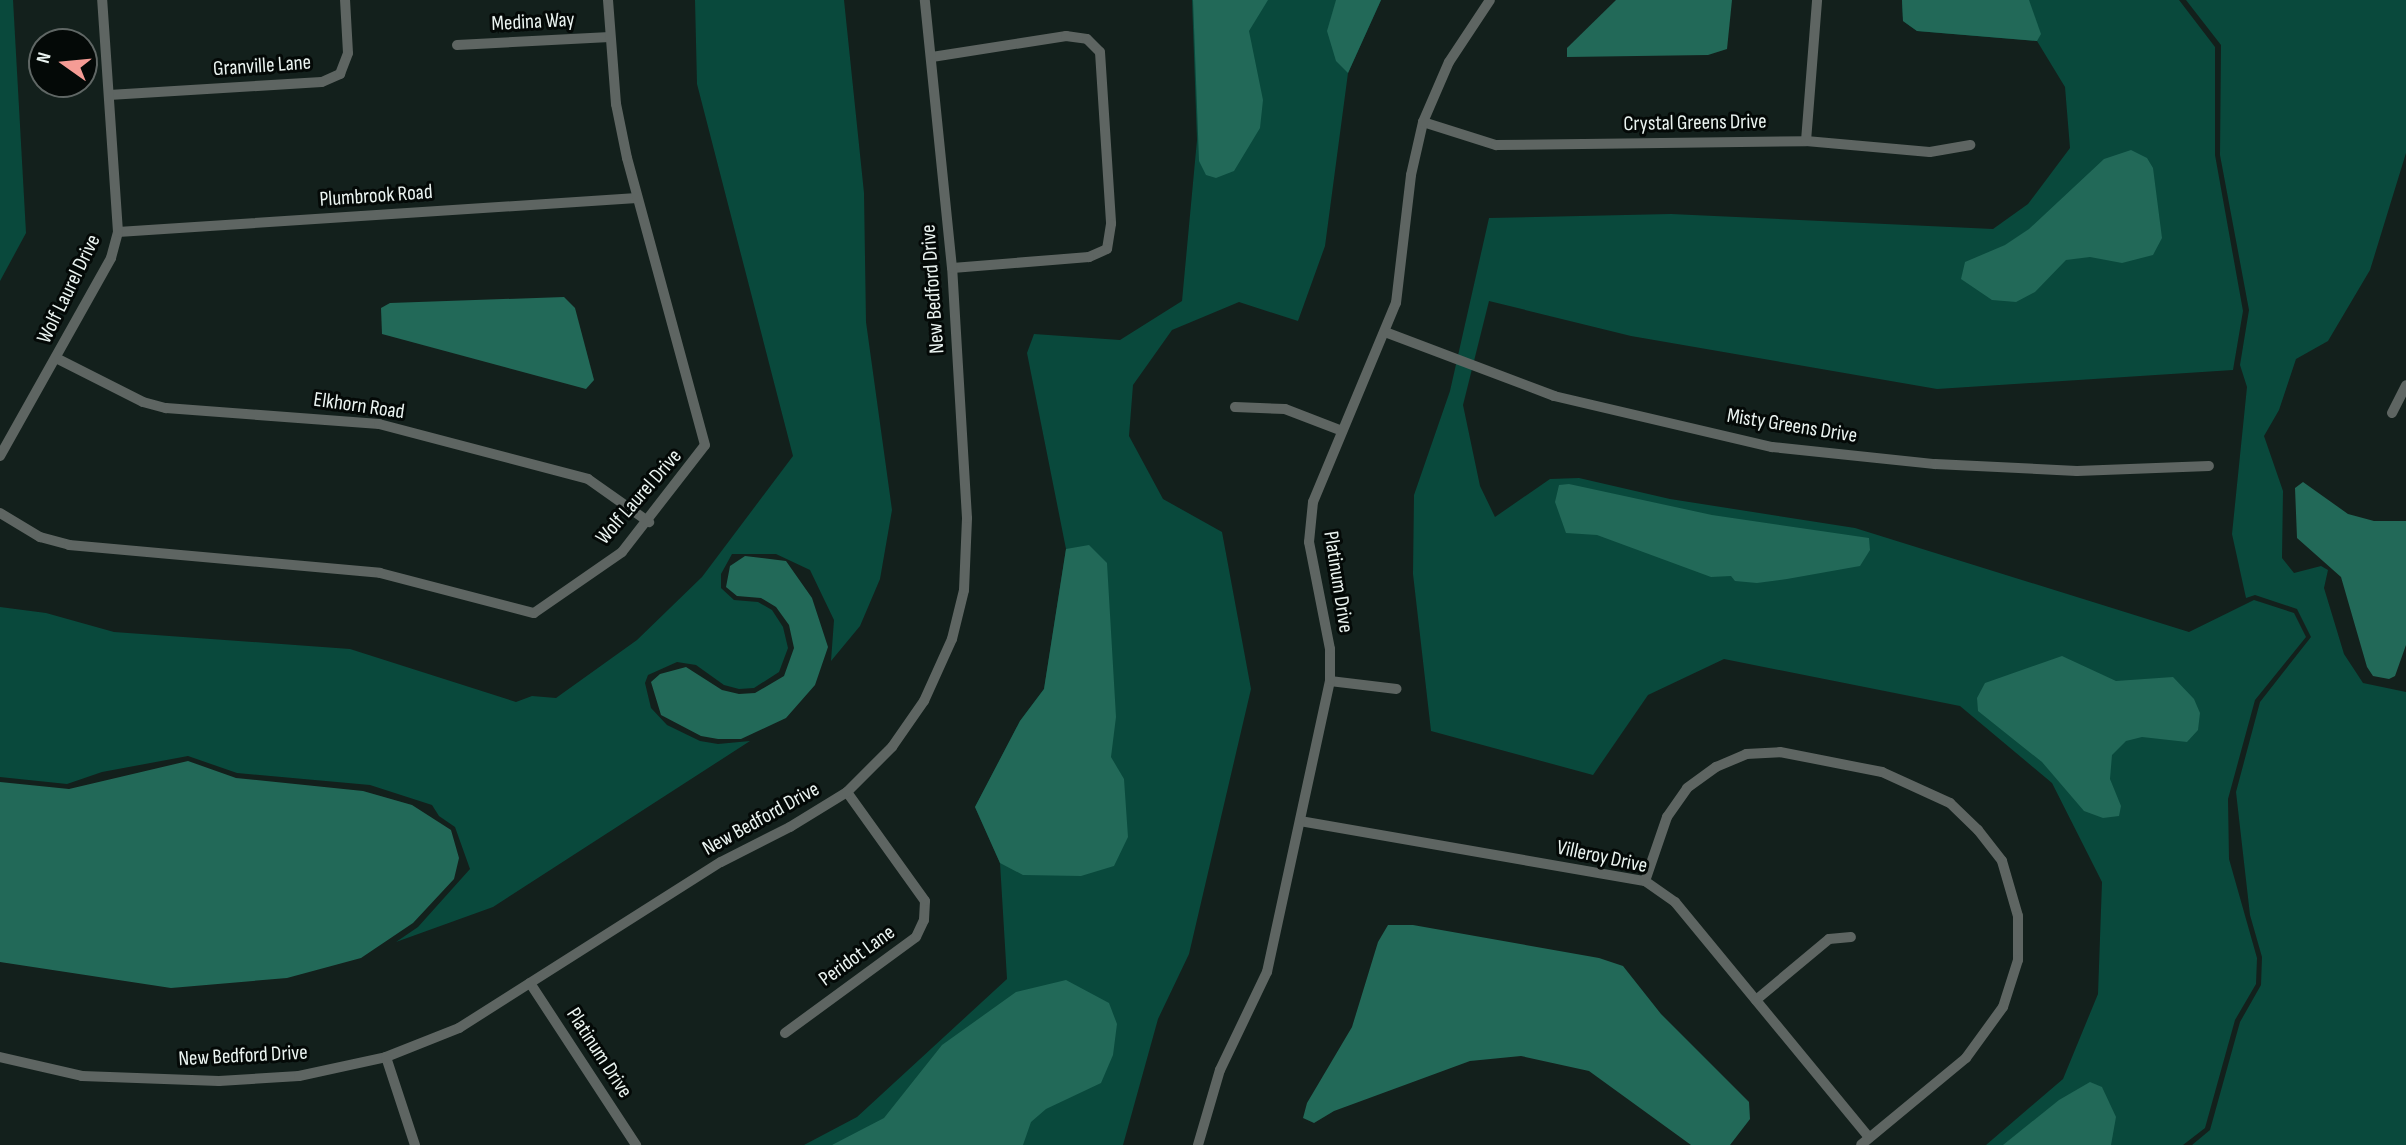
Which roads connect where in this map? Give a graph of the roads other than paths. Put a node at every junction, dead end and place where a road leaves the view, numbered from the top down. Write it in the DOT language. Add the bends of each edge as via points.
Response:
graph roads {
  1 [pos="102,0"];
  2 [pos="345,0"];
  3 [pos="608,0"];
  4 [pos="925,0"];
  5 [pos="1490,0"];
  6 [pos="1816,0"];
  7 [pos="610,37"];
  8 [pos="457,45"];
  9 [pos="932,57"];
  10 [pos="109,95"];
  11 [pos="1423,122"];
  12 [pos="1806,141"];
  13 [pos="1970,145"];
  14 [pos="638,198"];
  15 [pos="118,232"];
  16 [pos="952,268"];
  17 [pos="1385,332"];
  18 [pos="56,358"];
  19 [pos="2406,385"];
  20 [pos="1235,407"];
  21 [pos="2392,414"];
  22 [pos="1342,431"];
  23 [pos="0,456"];
  24 [pos="2209,466"];
  25 [pos="0,513"];
  26 [pos="649,522"];
  27 [pos="1331,681"];
  28 [pos="1397,689"];
  29 [pos="847,792"];
  30 [pos="1300,821"];
  31 [pos="1645,881"];
  32 [pos="1851,937"];
  33 [pos="530,983"];
  34 [pos="1756,1000"];
  35 [pos="785,1034"];
  36 [pos="386,1056"];
  37 [pos="1,1061"];
  38 [pos="1865,1141"];
  39 [pos="415,1145"];
  40 [pos="636,1145"];
  41 [pos="1198,1145"];
  1 -- 10 [label="street, Wolf Laurel Drive"];
  2 -- 10 [label="street, Granville Lane" via="348,52 340,74 322,82"];
  3 -- 7 [label="street, Wolf Laurel Drive"];
  4 -- 9 [label="street, New Bedford Drive"];
  5 -- 11 [label="street, Platinum Drive" via="1448,62"];
  6 -- 12 [label="street"];
  7 -- 8 [label="street, Medina Way"];
  7 -- 14 [label="street, Wolf Laurel Drive" via="616,104"];
  9 -- 16 [label="street, New Bedford Drive"];
  9 -- 16 [label="street" via="1066,36 1087,39 1100,52 1111,224 1107,249 1089,257"];
  10 -- 15 [label="street, Wolf Laurel Drive"];
  11 -- 12 [label="street, Crystal Greens Drive" via="1496,145"];
  11 -- 17 [label="street, Platinum Drive" via="1411,175 1398,294"];
  12 -- 13 [label="street, Crystal Greens Drive" via="1930,152"];
  14 -- 15 [label="street, Plumbrook Road"];
  14 -- 26 [label="street, Wolf Laurel Drive" via="705,445"];
  15 -- 18 [label="street, Wolf Laurel Drive" via="111,258"];
  16 -- 29 [label="street, New Bedford Drive" via="967,518 964,590 952,639 924,701 892,747"];
  17 -- 22 [label="street, Platinum Drive"];
  17 -- 24 [label="street, Misty Greens Drive" via="1554,396 1772,447 1935,464 2077,471"];
  18 -- 23 [label="street, Wolf Laurel Drive"];
  18 -- 26 [label="street, Elkhorn Road" via="143,402 166,408 379,424 588,479"];
  19 -- 21 [label="street"];
  20 -- 22 [label="street" via="1285,409"];
  22 -- 27 [label="street, Platinum Drive" via="1313,502 1309,525"];
  25 -- 26 [label="street, Wolf Laurel Drive" via="40,537 69,545 380,573 534,612 622,552"];
  27 -- 28 [label="street"];
  27 -- 30 [label="street, Platinum Drive"];
  29 -- 33 [label="street, New Bedford Drive" via="721,862"];
  29 -- 35 [label="street, Peridot Lane" via="925,901 924,920 916,937"];
  30 -- 31 [label="street, Villeroy Drive"];
  30 -- 41 [label="street, Platinum Drive" via="1267,972 1220,1070"];
  31 -- 34 [label="street, Villeroy Drive" via="1675,902"];
  31 -- 38 [label="street" via="1667,817 1687,788 1716,767 1746,754 1780,752 1882,772 1950,803 1978,830 2002,861 2018,916 2018,960 2003,1007 1966,1058"];
  32 -- 34 [label="street" via="1829,939"];
  33 -- 36 [label="street, New Bedford Drive" via="459,1028"];
  33 -- 40 [label="street, Platinum Drive"];
  34 -- 38 [label="street, Villeroy Drive"];
  36 -- 37 [label="street, New Bedford Drive" via="299,1076 219,1081 82,1076"];
  36 -- 39 [label="street"];
}
